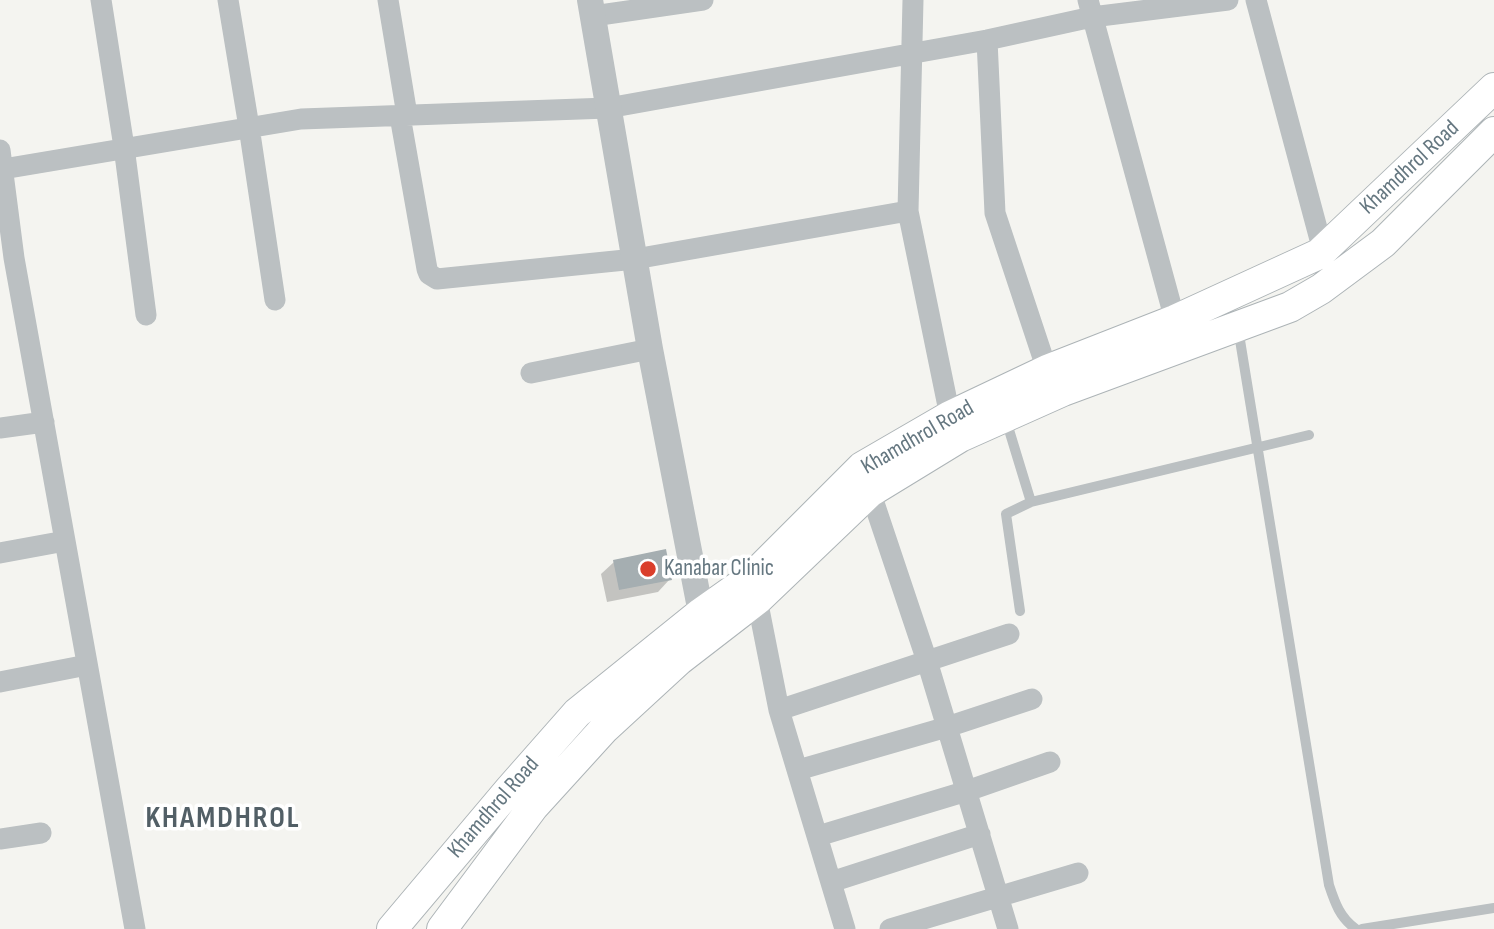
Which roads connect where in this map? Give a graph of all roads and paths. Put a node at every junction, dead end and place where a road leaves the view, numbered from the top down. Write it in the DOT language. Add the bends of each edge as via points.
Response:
graph roads {
  1 [pos="101,0"];
  2 [pos="228,0"];
  3 [pos="388,0"];
  4 [pos="703,0"];
  5 [pos="913,0"];
  6 [pos="1228,0"];
  7 [pos="1256,0"];
  8 [pos="591,8"];
  9 [pos="1090,8"];
  10 [pos="987,40"];
  11 [pos="912,52"];
  12 [pos="1494,88"];
  13 [pos="608,108"];
  14 [pos="404,115"];
  15 [pos="249,127"];
  16 [pos="1494,132"];
  17 [pos="124,148"];
  18 [pos="1,160"];
  19 [pos="908,211"];
  20 [pos="1323,251"];
  21 [pos="7,259"];
  22 [pos="635,259"];
  23 [pos="1331,281"];
  24 [pos="275,300"];
  25 [pos="1234,311"];
  26 [pos="146,316"];
  27 [pos="1175,320"];
  28 [pos="650,348"];
  29 [pos="1047,370"];
  30 [pos="531,373"];
  31 [pos="950,416"];
  32 [pos="1005,417"];
  33 [pos="44,422"];
  34 [pos="0,428"];
  35 [pos="1309,435"];
  36 [pos="1258,449"];
  37 [pos="866,480"];
  38 [pos="1031,502"];
  39 [pos="65,541"];
  40 [pos="0,553"];
  41 [pos="755,588"];
  42 [pos="1020,611"];
  43 [pos="701,612"];
  44 [pos="1009,634"];
  45 [pos="927,661"];
  46 [pos="87,665"];
  47 [pos="0,682"];
  48 [pos="1032,699"];
  49 [pos="779,709"];
  50 [pos="947,727"];
  51 [pos="1050,761"];
  52 [pos="798,770"];
  53 [pos="967,791"];
  54 [pos="41,833"];
  55 [pos="980,834"];
  56 [pos="818,836"];
  57 [pos="0,839"];
  58 [pos="1078,873"];
  59 [pos="831,882"];
  60 [pos="999,898"];
  61 [pos="1494,908"];
  62 [pos="135,929"];
  63 [pos="392,929"];
  64 [pos="442,929"];
  65 [pos="845,929"];
  66 [pos="890,929"];
  67 [pos="1009,929"];
  68 [pos="1356,929"];
  69 [pos="1362,929"];
  1 -- 17 [label="street"];
  2 -- 15 [label="street"];
  3 -- 14 [label="street"];
  4 -- 8 [label="street"];
  5 -- 11 [label="street"];
  6 -- 9 [label="street"];
  7 -- 20 [label="street"];
  8 -- 13 [label="street"];
  9 -- 10 [label="street"];
  9 -- 27 [label="street"];
  10 -- 11 [label="street"];
  10 -- 29 [label="street" via="995,213"];
  11 -- 13 [label="street"];
  11 -- 19 [label="street"];
  12 -- 20 [label="main road, Khamdhrol Road"];
  13 -- 14 [label="street"];
  13 -- 22 [label="street"];
  14 -- 15 [label="street" via="302,119"];
  14 -- 22 [label="street" via="427,269 433,277 442,280"];
  15 -- 17 [label="street"];
  15 -- 24 [label="street"];
  16 -- 23 [label="main road, Khamdhrol Road" via="1382,243"];
  17 -- 18 [label="street"];
  17 -- 26 [label="street"];
  18 -- 21 [label="street"];
  19 -- 22 [label="street"];
  19 -- 31 [label="street"];
  20 -- 23 [label="street"];
  20 -- 25 [label="main road, Khamdhrol Road"];
  21 -- 33 [label="street"];
  22 -- 28 [label="street"];
  23 -- 25 [label="main road, Khamdhrol Road" via="1290,307"];
  25 -- 27 [label="main road, Khamdhrol Road"];
  25 -- 32 [label="main road, Khamdhrol Road"];
  25 -- 36 [label="lane"];
  27 -- 29 [label="main road, Khamdhrol Road"];
  28 -- 30 [label="street"];
  28 -- 43 [label="street"];
  29 -- 31 [label="main road, Khamdhrol Road"];
  31 -- 37 [label="main road, Khamdhrol Road"];
  32 -- 37 [label="main road, Khamdhrol Road"];
  32 -- 38 [label="lane"];
  33 -- 34 [label="street"];
  33 -- 39 [label="street"];
  35 -- 36 [label="lane"];
  36 -- 38 [label="lane"];
  36 -- 68 [label="lane" via="1329,885 1335,903"];
  37 -- 41 [label="main road, Khamdhrol Road"];
  37 -- 45 [label="street"];
  38 -- 42 [label="lane" via="1006,514"];
  39 -- 40 [label="street"];
  39 -- 46 [label="street"];
  41 -- 43 [label="main road, Khamdhrol Road"];
  41 -- 49 [label="street"];
  41 -- 64 [label="main road, Khamdhrol Road" via="613,721 533,807"];
  43 -- 63 [label="main road, Khamdhrol Road" via="578,713"];
  44 -- 45 [label="street"];
  45 -- 49 [label="street"];
  45 -- 50 [label="street"];
  46 -- 47 [label="street"];
  46 -- 62 [label="street"];
  48 -- 50 [label="street"];
  49 -- 52 [label="street"];
  50 -- 52 [label="street"];
  50 -- 53 [label="street"];
  51 -- 53 [label="street"];
  52 -- 56 [label="street"];
  53 -- 55 [label="street"];
  53 -- 56 [label="street"];
  54 -- 57 [label="street"];
  55 -- 59 [label="street"];
  55 -- 60 [label="street"];
  56 -- 59 [label="street"];
  58 -- 60 [label="street"];
  59 -- 65 [label="street"];
  60 -- 66 [label="street"];
  60 -- 67 [label="street"];
  61 -- 69 [label="lane"];
}
